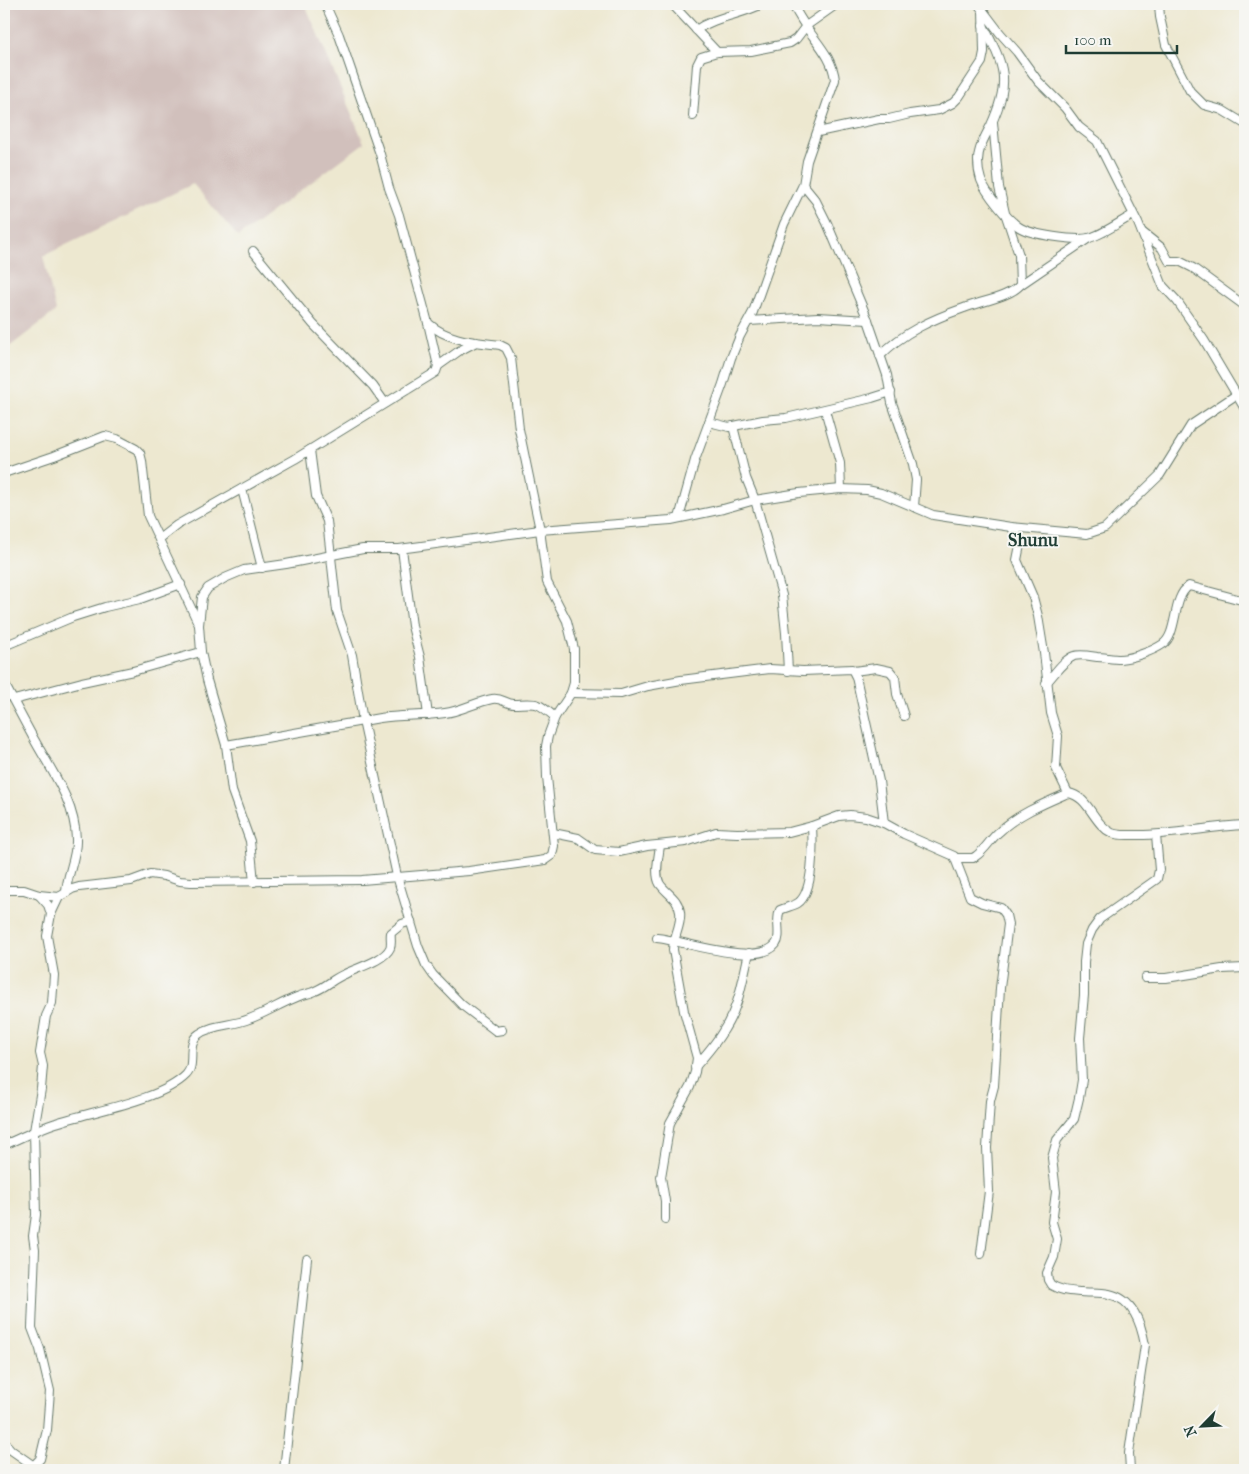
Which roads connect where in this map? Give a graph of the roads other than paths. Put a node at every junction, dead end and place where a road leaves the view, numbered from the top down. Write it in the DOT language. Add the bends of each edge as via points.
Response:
graph roads {
  1 [pos="325,4"];
  2 [pos="672,4"];
  3 [pos="762,4"];
  4 [pos="792,4"];
  5 [pos="837,4"];
  6 [pos="1159,4"];
  7 [pos="981,7"];
  8 [pos="984,25"];
  9 [pos="806,26"];
  10 [pos="696,30"];
  11 [pos="717,52"];
  12 [pos="693,116"];
  13 [pos="993,121"];
  14 [pos="1245,124"];
  15 [pos="818,132"];
  16 [pos="803,185"];
  17 [pos="1005,214"];
  18 [pos="1133,215"];
  19 [pos="1141,231"];
  20 [pos="1089,238"];
  21 [pos="253,251"];
  22 [pos="1020,285"];
  23 [pos="1245,306"];
  24 [pos="749,320"];
  25 [pos="868,320"];
  26 [pos="428,323"];
  27 [pos="476,342"];
  28 [pos="880,356"];
  29 [pos="438,366"];
  30 [pos="891,392"];
  31 [pos="1236,395"];
  32 [pos="385,403"];
  33 [pos="825,410"];
  34 [pos="1245,410"];
  35 [pos="709,422"];
  36 [pos="733,426"];
  37 [pos="310,450"];
  38 [pos="4,473"];
  39 [pos="242,489"];
  40 [pos="841,489"];
  41 [pos="755,500"];
  42 [pos="914,507"];
  43 [pos="679,518"];
  44 [pos="1011,527"];
  45 [pos="540,530"];
  46 [pos="159,539"];
  47 [pos="402,549"];
  48 [pos="332,556"];
  49 [pos="262,568"];
  50 [pos="181,584"];
  51 [pos="202,597"];
  52 [pos="188,601"];
  53 [pos="1245,601"];
  54 [pos="199,625"];
  55 [pos="4,646"];
  56 [pos="201,652"];
  57 [pos="788,671"];
  58 [pos="854,671"];
  59 [pos="4,683"];
  60 [pos="1046,683"];
  61 [pos="571,692"];
  62 [pos="14,700"];
  63 [pos="428,715"];
  64 [pos="904,716"];
  65 [pos="555,718"];
  66 [pos="364,721"];
  67 [pos="226,745"];
  68 [pos="1068,793"];
  69 [pos="884,823"];
  70 [pos="1245,825"];
  71 [pos="812,826"];
  72 [pos="553,833"];
  73 [pos="1156,836"];
  74 [pos="660,845"];
  75 [pos="956,858"];
  76 [pos="397,876"];
  77 [pos="254,882"];
  78 [pos="4,890"];
  79 [pos="66,892"];
  80 [pos="39,895"];
  81 [pos="59,897"];
  82 [pos="51,914"];
  83 [pos="411,921"];
  84 [pos="657,938"];
  85 [pos="673,940"];
  86 [pos="749,953"];
  87 [pos="1245,968"];
  88 [pos="1145,978"];
  89 [pos="502,1030"];
  90 [pos="695,1067"];
  91 [pos="34,1131"];
  92 [pos="4,1145"];
  93 [pos="665,1218"];
  94 [pos="981,1254"];
  95 [pos="307,1259"];
  96 [pos="4,1442"];
  97 [pos="31,1468"];
  98 [pos="284,1470"];
  99 [pos="1130,1470"];
  1 -- 26 [label="street" via="380,154"];
  2 -- 10 [label="street"];
  3 -- 10 [label="street" via="715,19"];
  4 -- 9 [label="street"];
  5 -- 9 [label="street"];
  6 -- 14 [label="street" via="1166,45 1190,91 1204,105 1222,110"];
  7 -- 8 [label="street"];
  7 -- 18 [label="street" via="1038,81 1065,108 1078,127 1097,141"];
  8 -- 13 [label="street" via="998,52 1004,74 1002,97"];
  8 -- 15 [label="street" via="982,62 952,103 939,110"];
  9 -- 11 [label="street" via="796,39 785,45"];
  9 -- 15 [label="street" via="823,48 835,80"];
  10 -- 11 [label="street"];
  11 -- 12 [label="street" via="698,60"];
  13 -- 17 [label="street"];
  13 -- 17 [label="street" via="980,149 979,170 982,183"];
  15 -- 16 [label="street" via="807,161"];
  16 -- 24 [label="street" via="784,224"];
  16 -- 25 [label="street" via="821,209"];
  17 -- 20 [label="street" via="1020,228 1033,233"];
  17 -- 22 [label="street" via="1019,255"];
  18 -- 19 [label="street"];
  18 -- 20 [label="street"];
  19 -- 23 [label="street" via="1162,248 1169,260 1185,263"];
  19 -- 31 [label="street" via="1163,286 1204,340"];
  20 -- 22 [label="street"];
  21 -- 32 [label="street" via="313,324 373,386"];
  22 -- 28 [label="street" via="1003,296 915,329"];
  24 -- 25 [label="street" via="818,317"];
  24 -- 35 [label="street" via="735,347"];
  25 -- 28 [label="street"];
  26 -- 27 [label="street" via="443,334"];
  26 -- 29 [label="street"];
  27 -- 29 [label="street"];
  27 -- 45 [label="street" via="504,346 511,358 522,445"];
  28 -- 30 [label="street"];
  29 -- 32 [label="street" via="436,372"];
  30 -- 33 [label="street"];
  30 -- 42 [label="street" via="913,464 916,480"];
  31 -- 34 [label="street"];
  31 -- 44 [label="street" via="1191,425 1160,475 1104,528 1087,534"];
  32 -- 37 [label="street"];
  33 -- 36 [label="street"];
  33 -- 40 [label="street" via="840,463"];
  35 -- 36 [label="street"];
  35 -- 43 [label="street" via="694,460"];
  36 -- 41 [label="street"];
  37 -- 39 [label="street"];
  37 -- 48 [label="street" via="316,496 327,521"];
  38 -- 46 [label="street" via="105,436 117,439 136,449 141,457 148,516"];
  39 -- 46 [label="street" via="177,525"];
  39 -- 49 [label="street"];
  40 -- 41 [label="street"];
  40 -- 42 [label="street" via="874,491"];
  41 -- 43 [label="street"];
  41 -- 57 [label="street" via="782,595"];
  42 -- 44 [label="street" via="934,516"];
  43 -- 45 [label="street"];
  44 -- 60 [label="street" via="1019,537 1018,560 1038,616"];
  45 -- 47 [label="street"];
  45 -- 61 [label="street" via="547,582 567,620 574,649 575,674"];
  46 -- 50 [label="street"];
  47 -- 48 [label="street" via="363,549"];
  47 -- 63 [label="street"];
  48 -- 49 [label="street"];
  48 -- 66 [label="street" via="337,611 352,655"];
  49 -- 51 [label="street" via="244,570 225,578 208,588"];
  50 -- 52 [label="street"];
  50 -- 55 [label="street" via="73,618"];
  51 -- 52 [label="street"];
  51 -- 54 [label="street"];
  52 -- 54 [label="street"];
  53 -- 60 [label="street" via="1189,586 1180,597 1167,641 1163,644 1120,659 1075,656"];
  54 -- 56 [label="street"];
  56 -- 62 [label="street"];
  56 -- 67 [label="street"];
  57 -- 58 [label="street"];
  57 -- 61 [label="street" via="745,671 648,686 613,695"];
  58 -- 64 [label="street" via="890,670 895,677"];
  58 -- 69 [label="street"];
  59 -- 62 [label="street"];
  60 -- 68 [label="street" via="1050,713 1058,736 1056,768"];
  61 -- 65 [label="street"];
  62 -- 79 [label="street" via="60,785 75,822 75,855"];
  63 -- 65 [label="street" via="456,712 500,699 512,704 536,703"];
  63 -- 66 [label="street" via="400,715"];
  65 -- 72 [label="street" via="548,736 546,759"];
  66 -- 67 [label="street"];
  66 -- 76 [label="street"];
  67 -- 77 [label="street" via="232,791 250,840"];
  68 -- 73 [label="street" via="1081,798 1109,832"];
  68 -- 75 [label="street" via="1008,824 973,858"];
  69 -- 71 [label="street" via="845,815"];
  69 -- 75 [label="street"];
  70 -- 73 [label="street"];
  71 -- 74 [label="street" via="782,832 716,832 686,842"];
  71 -- 86 [label="street" via="813,857 805,894 800,902 780,910 777,943 770,949"];
  72 -- 74 [label="street" via="578,838 595,850 607,852"];
  72 -- 76 [label="street" via="553,852 545,860 469,871"];
  73 -- 99 [label="street" via="1157,879 1100,919 1086,944 1080,1038 1082,1080 1074,1119 1057,1140 1052,1158 1056,1192 1052,1222 1057,1239 1047,1273 1051,1285 1066,1291 1106,1293 1119,1297 1128,1304 1142,1327 1145,1345 1129,1454"];
  74 -- 85 [label="street" via="658,879 674,897 680,913"];
  75 -- 94 [label="street" via="970,897 982,904 1001,908 1008,924 994,1086 990,1100 989,1191"];
  76 -- 77 [label="street" via="362,880"];
  76 -- 83 [label="street"];
  77 -- 79 [label="street" via="186,882 150,874 131,881 85,885"];
  78 -- 80 [label="street" via="24,890"];
  79 -- 81 [label="street"];
  80 -- 81 [label="street"];
  80 -- 82 [label="street"];
  81 -- 82 [label="street"];
  82 -- 91 [label="street" via="47,936 54,975 52,1003 46,1016 40,1052 42,1090"];
  83 -- 89 [label="street" via="418,946 433,975 462,1005 496,1030"];
  83 -- 91 [label="street" via="391,933 390,948 368,965 250,1019 209,1028 198,1034 192,1047 191,1069 165,1089 136,1101"];
  84 -- 85 [label="street"];
  85 -- 86 [label="street"];
  85 -- 90 [label="street" via="680,993 697,1058"];
  86 -- 90 [label="street" via="730,1020"];
  87 -- 88 [label="street"];
  90 -- 93 [label="street" via="686,1095 670,1123 661,1177"];
  91 -- 92 [label="street"];
  91 -- 97 [label="street" via="36,1215 32,1328 50,1391 47,1430 40,1458"];
  95 -- 98 [label="street"];
  96 -- 97 [label="street"];
}
